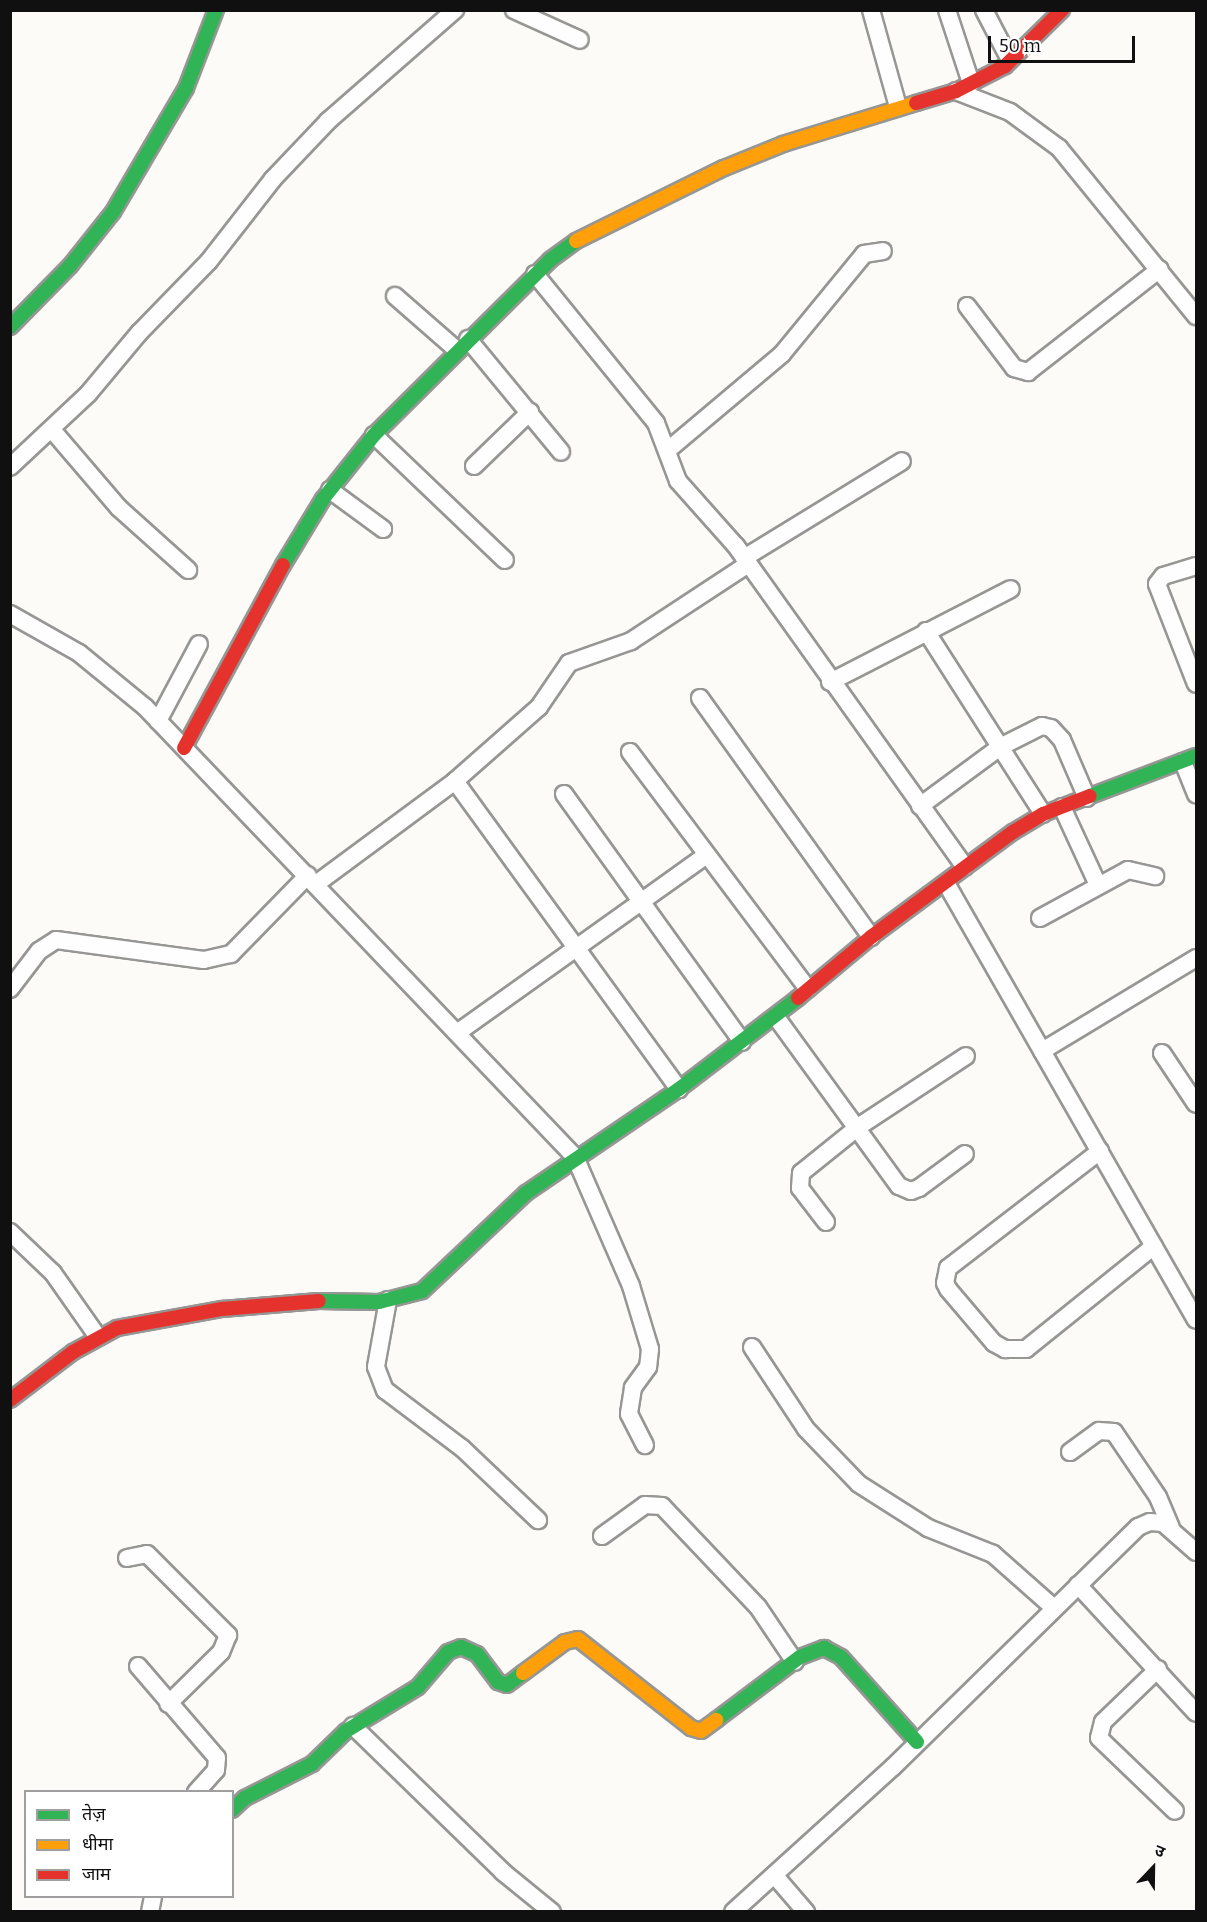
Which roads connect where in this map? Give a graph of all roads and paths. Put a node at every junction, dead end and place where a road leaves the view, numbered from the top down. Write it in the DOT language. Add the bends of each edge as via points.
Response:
graph roads {
  1 [pos="216,10"];
  2 [pos="455,10"];
  3 [pos="514,10"];
  4 [pos="871,10"];
  5 [pos="947,10"];
  6 [pos="984,10"];
  7 [pos="1062,10"];
  8 [pos="580,40"];
  9 [pos="1010,60"];
  10 [pos="971,83"];
  11 [pos="956,91"];
  12 [pos="898,107"];
  13 [pos="883,251"];
  14 [pos="1160,269"];
  15 [pos="535,274"];
  16 [pos="395,296"];
  17 [pos="967,306"];
  18 [pos="1197,316"];
  19 [pos="10,327"];
  20 [pos="462,344"];
  21 [pos="530,412"];
  22 [pos="52,431"];
  23 [pos="374,435"];
  24 [pos="668,450"];
  25 [pos="561,452"];
  26 [pos="902,461"];
  27 [pos="474,466"];
  28 [pos="10,467"];
  29 [pos="330,490"];
  30 [pos="383,529"];
  31 [pos="505,560"];
  32 [pos="746,561"];
  33 [pos="1197,566"];
  34 [pos="188,570"];
  35 [pos="1011,589"];
  36 [pos="10,615"];
  37 [pos="926,631"];
  38 [pos="199,644"];
  39 [pos="830,682"];
  40 [pos="1197,684"];
  41 [pos="700,698"];
  42 [pos="158,721"];
  43 [pos="1000,747"];
  44 [pos="184,748"];
  45 [pos="630,752"];
  46 [pos="1190,759"];
  47 [pos="455,781"];
  48 [pos="564,794"];
  49 [pos="1197,795"];
  50 [pos="1087,798"];
  51 [pos="920,806"];
  52 [pos="1062,807"];
  53 [pos="1043,814"];
  54 [pos="705,856"];
  55 [pos="965,867"];
  56 [pos="1155,876"];
  57 [pos="312,880"];
  58 [pos="946,883"];
  59 [pos="1098,885"];
  60 [pos="640,903"];
  61 [pos="1040,918"];
  62 [pos="871,937"];
  63 [pos="574,950"];
  64 [pos="1197,958"];
  65 [pos="10,989"];
  66 [pos="808,990"];
  67 [pos="776,1017"];
  68 [pos="457,1033"];
  69 [pos="742,1042"];
  70 [pos="1042,1051"];
  71 [pos="1162,1053"];
  72 [pos="966,1056"];
  73 [pos="679,1089"];
  74 [pos="1197,1104"];
  75 [pos="858,1127"];
  76 [pos="1100,1151"];
  77 [pos="965,1154"];
  78 [pos="575,1157"];
  79 [pos="826,1222"];
  80 [pos="10,1232"];
  81 [pos="1154,1246"];
  82 [pos="388,1300"];
  83 [pos="1197,1320"];
  84 [pos="98,1337"];
  85 [pos="752,1347"];
  86 [pos="10,1400"];
  87 [pos="645,1445"];
  88 [pos="1070,1452"];
  89 [pos="538,1520"];
  90 [pos="1171,1527"];
  91 [pos="602,1536"];
  92 [pos="1197,1552"];
  93 [pos="127,1558"];
  94 [pos="1078,1585"];
  95 [pos="1054,1608"];
  96 [pos="795,1662"];
  97 [pos="138,1666"];
  98 [pos="1158,1669"];
  99 [pos="168,1704"];
  100 [pos="1197,1713"];
  101 [pos="353,1726"];
  102 [pos="917,1742"];
  103 [pos="197,1790"];
  104 [pos="234,1808"];
  105 [pos="1174,1811"];
  106 [pos="775,1876"];
  107 [pos="552,1911"];
  108 [pos="733,1911"];
  109 [pos="806,1911"];
  1 -- 19 [label="main road" via="186,88 113,212 70,266"];
  2 -- 22 [label="street" via="414,42 303,146 209,261"];
  3 -- 8 [label="street"];
  4 -- 12 [label="street"];
  5 -- 10 [label="street"];
  6 -- 9 [label="street"];
  7 -- 9 [label="main road"];
  9 -- 10 [label="main road"];
  10 -- 11 [label="main road"];
  11 -- 12 [label="main road"];
  11 -- 14 [label="street" via="1011,112 1059,148"];
  12 -- 15 [label="main road" via="783,144 724,168 574,242"];
  13 -- 24 [label="street" via="864,254 782,354"];
  14 -- 17 [label="street" via="1028,372 1014,368"];
  14 -- 18 [label="street"];
  15 -- 20 [label="main road"];
  15 -- 24 [label="street" via="656,423"];
  16 -- 20 [label="street"];
  20 -- 21 [label="street"];
  20 -- 23 [label="main road"];
  21 -- 25 [label="street"];
  21 -- 27 [label="street"];
  22 -- 28 [label="street"];
  22 -- 34 [label="street" via="119,508"];
  23 -- 29 [label="main road"];
  23 -- 31 [label="street"];
  24 -- 32 [label="street" via="678,481"];
  26 -- 32 [label="street"];
  29 -- 30 [label="street"];
  29 -- 44 [label="main road" via="278,573"];
  32 -- 39 [label="street"];
  32 -- 47 [label="street" via="631,641 569,663 539,707"];
  33 -- 40 [label="street" via="1163,576 1157,584"];
  35 -- 37 [label="street"];
  36 -- 42 [label="street" via="79,653"];
  37 -- 39 [label="street"];
  37 -- 43 [label="street"];
  38 -- 42 [label="street"];
  39 -- 51 [label="street"];
  41 -- 62 [label="street"];
  42 -- 44 [label="street"];
  43 -- 50 [label="street" via="1035,728 1051,728 1062,740"];
  43 -- 51 [label="street"];
  43 -- 53 [label="street"];
  44 -- 57 [label="street"];
  45 -- 54 [label="street"];
  46 -- 49 [label="street"];
  46 -- 50 [label="main road"];
  47 -- 57 [label="street"];
  47 -- 63 [label="street"];
  48 -- 60 [label="street"];
  50 -- 52 [label="main road"];
  51 -- 55 [label="street"];
  52 -- 53 [label="main road"];
  52 -- 59 [label="street"];
  53 -- 55 [label="main road"];
  54 -- 60 [label="street"];
  54 -- 66 [label="street"];
  55 -- 58 [label="main road"];
  56 -- 59 [label="street" via="1128,870"];
  57 -- 65 [label="street" via="231,954 220,958 204,960 56,940 39,951"];
  57 -- 68 [label="street"];
  58 -- 62 [label="main road"];
  58 -- 70 [label="street"];
  59 -- 61 [label="street"];
  60 -- 63 [label="street"];
  60 -- 69 [label="street"];
  62 -- 66 [label="main road"];
  63 -- 68 [label="street"];
  63 -- 73 [label="street"];
  64 -- 70 [label="street"];
  66 -- 67 [label="main road"];
  67 -- 69 [label="main road"];
  67 -- 75 [label="street"];
  68 -- 78 [label="street"];
  69 -- 73 [label="main road"];
  70 -- 76 [label="street"];
  71 -- 74 [label="street"];
  72 -- 75 [label="street"];
  73 -- 78 [label="main road"];
  75 -- 77 [label="street" via="899,1186 911,1191"];
  75 -- 79 [label="street" via="808,1166 799,1180 805,1196"];
  76 -- 81 [label="street"];
  76 -- 81 [label="street" via="948,1268 948,1289 994,1343 1005,1349 1026,1349"];
  78 -- 82 [label="main road" via="526,1193 422,1291"];
  78 -- 87 [label="street" via="631,1286 650,1348 651,1360 633,1388 629,1414"];
  80 -- 84 [label="street" via="53,1273"];
  81 -- 83 [label="street"];
  82 -- 84 [label="main road" via="313,1301 222,1309 140,1323"];
  82 -- 89 [label="street" via="375,1367 385,1390 462,1448"];
  84 -- 86 [label="main road"];
  85 -- 95 [label="street" via="807,1429 859,1484 928,1528 993,1554"];
  88 -- 90 [label="street" via="1099,1431 1114,1432 1158,1497"];
  90 -- 92 [label="street"];
  90 -- 94 [label="street" via="1150,1522 1138,1527"];
  91 -- 96 [label="street" via="645,1505 662,1506 758,1607"];
  93 -- 99 [label="street" via="147,1554 228,1635 221,1652"];
  94 -- 95 [label="street"];
  94 -- 98 [label="street"];
  95 -- 102 [label="street"];
  96 -- 101 [label="main road" via="701,1731 691,1728 578,1639 566,1642 507,1685 498,1682 477,1654 461,1647 448,1652 408,1695"];
  96 -- 102 [label="main road" via="816,1648 834,1652"];
  97 -- 99 [label="street"];
  98 -- 100 [label="street"];
  98 -- 105 [label="street" via="1103,1722 1099,1738"];
  99 -- 103 [label="street" via="217,1758 216,1770"];
  101 -- 104 [label="main road" via="312,1764 245,1798"];
  101 -- 107 [label="street" via="503,1872"];
  102 -- 106 [label="street"];
  106 -- 108 [label="street"];
  106 -- 109 [label="street"];
}
